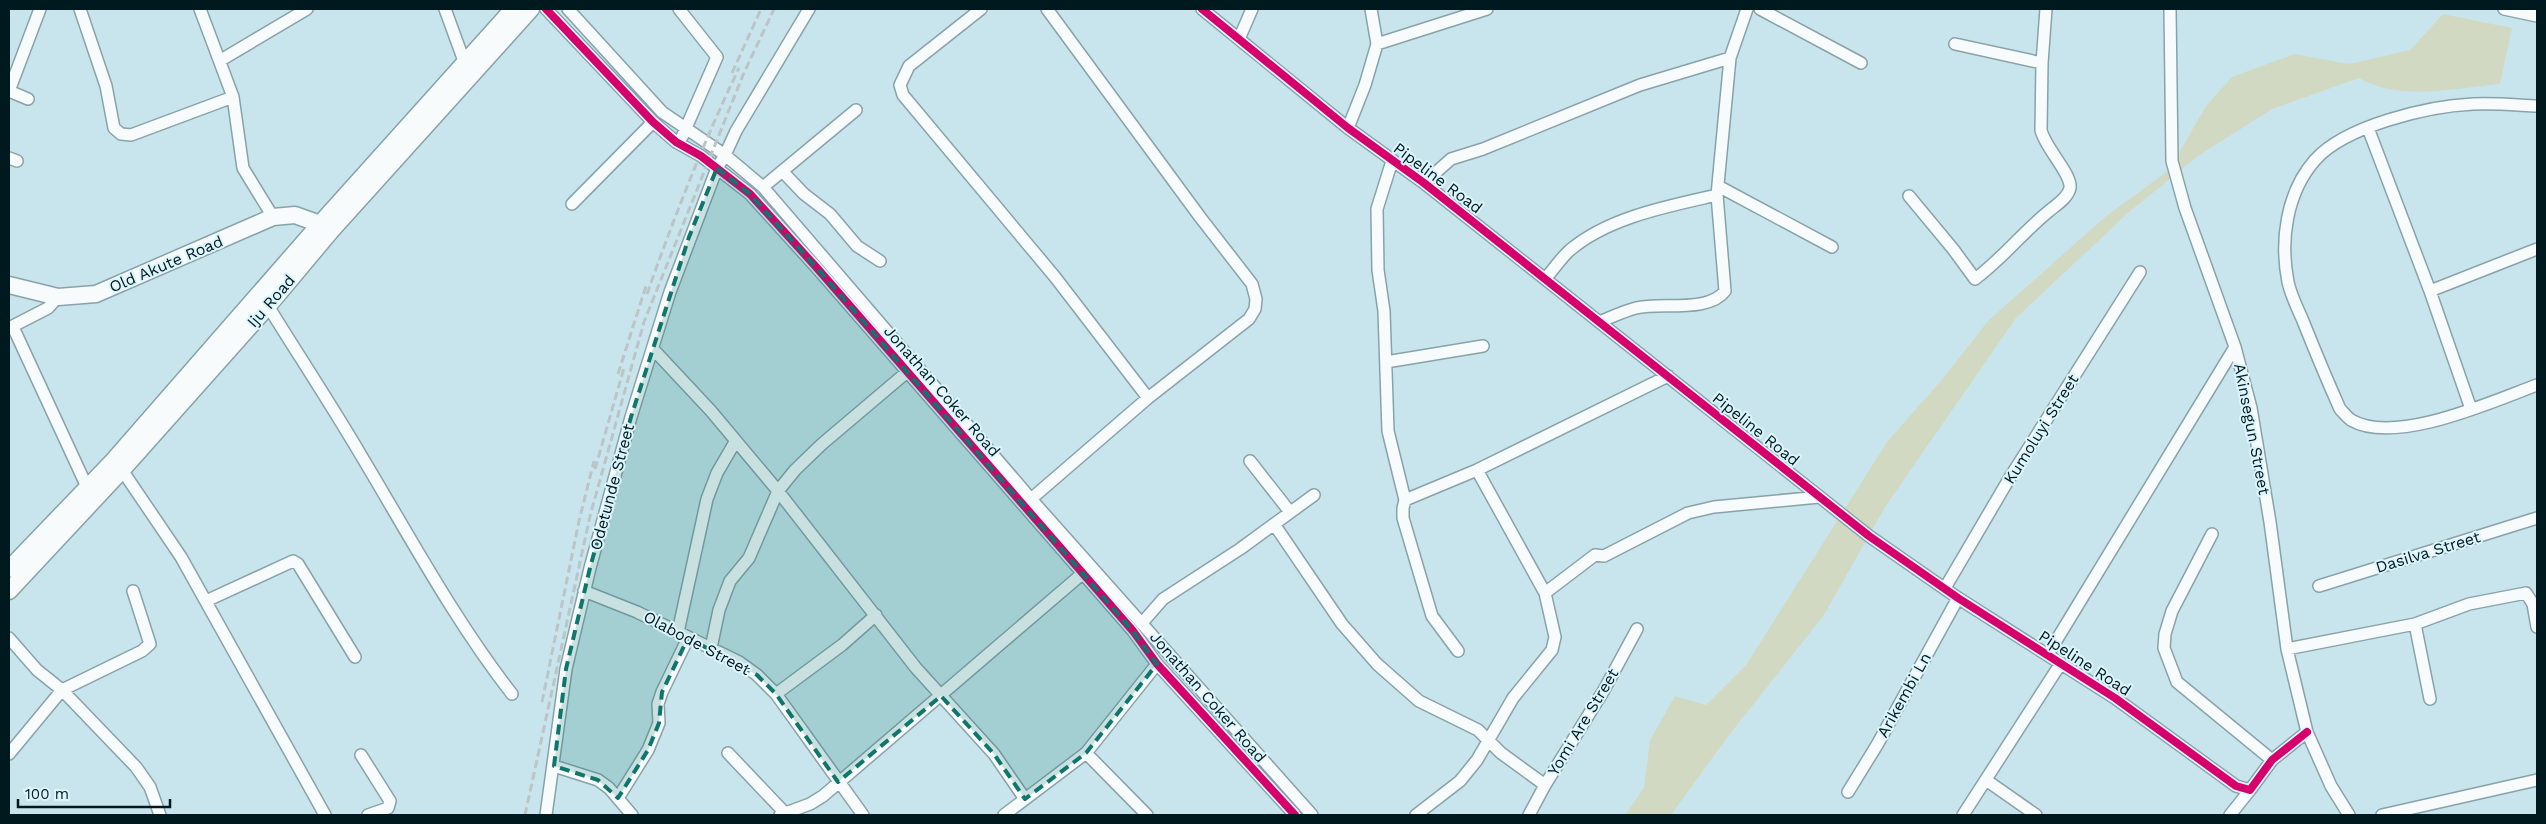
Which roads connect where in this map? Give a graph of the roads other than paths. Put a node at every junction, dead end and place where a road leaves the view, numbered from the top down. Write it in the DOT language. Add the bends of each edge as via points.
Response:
graph roads {
  1 [pos="40,9"];
  2 [pos="80,9"];
  3 [pos="200,9"];
  4 [pos="307,9"];
  5 [pos="445,9"];
  6 [pos="513,9"];
  7 [pos="531,9"];
  8 [pos="546,9"];
  9 [pos="568,9"];
  10 [pos="679,9"];
  11 [pos="809,9"];
  12 [pos="981,9"];
  13 [pos="1047,9"];
  14 [pos="1202,9"];
  15 [pos="1252,9"];
  16 [pos="1371,9"];
  17 [pos="1487,9"];
  18 [pos="1747,9"];
  19 [pos="1760,9"];
  20 [pos="2046,9"];
  21 [pos="2170,9"];
  22 [pos="2504,9"];
  23 [pos="2537,16"];
  24 [pos="1239,39"];
  25 [pos="1377,44"];
  26 [pos="1955,44"];
  27 [pos="1730,58"];
  28 [pos="222,60"];
  29 [pos="464,61"];
  30 [pos="1862,63"];
  31 [pos="2042,63"];
  32 [pos="9,91"];
  33 [pos="233,97"];
  34 [pos="28,99"];
  35 [pos="2537,106"];
  36 [pos="856,110"];
  37 [pos="653,122"];
  38 [pos="1348,128"];
  39 [pos="2368,128"];
  40 [pos="685,130"];
  41 [pos="680,144"];
  42 [pos="726,155"];
  43 [pos="1392,161"];
  44 [pos="717,168"];
  45 [pos="782,171"];
  46 [pos="1424,183"];
  47 [pos="763,187"];
  48 [pos="1717,191"];
  49 [pos="1908,196"];
  50 [pos="572,204"];
  51 [pos="273,218"];
  52 [pos="320,224"];
  53 [pos="1832,247"];
  54 [pos="2537,249"];
  55 [pos="880,261"];
  56 [pos="2140,272"];
  57 [pos="1546,279"];
  58 [pos="9,285"];
  59 [pos="2430,291"];
  60 [pos="58,297"];
  61 [pos="268,306"];
  62 [pos="1600,322"];
  63 [pos="11,327"];
  64 [pos="1482,346"];
  65 [pos="2235,348"];
  66 [pos="653,349"];
  67 [pos="1386,362"];
  68 [pos="907,372"];
  69 [pos="1668,376"];
  70 [pos="2537,385"];
  71 [pos="1148,398"];
  72 [pos="2471,409"];
  73 [pos="736,442"];
  74 [pos="1250,461"];
  75 [pos="122,470"];
  76 [pos="1477,470"];
  77 [pos="87,487"];
  78 [pos="778,491"];
  79 [pos="1314,495"];
  80 [pos="1819,497"];
  81 [pos="1031,499"];
  82 [pos="1405,500"];
  83 [pos="1290,512"];
  84 [pos="2537,518"];
  85 [pos="1274,524"];
  86 [pos="2212,534"];
  87 [pos="9,570"];
  88 [pos="1082,574"];
  89 [pos="2319,586"];
  90 [pos="1945,588"];
  91 [pos="9,591"];
  92 [pos="133,591"];
  93 [pos="584,591"];
  94 [pos="1545,593"];
  95 [pos="1958,598"];
  96 [pos="206,601"];
  97 [pos="876,615"];
  98 [pos="1142,623"];
  99 [pos="2415,624"];
  100 [pos="2537,627"];
  101 [pos="1637,629"];
  102 [pos="678,632"];
  103 [pos="9,638"];
  104 [pos="688,638"];
  105 [pos="711,648"];
  106 [pos="2287,649"];
  107 [pos="1458,651"];
  108 [pos="2048,654"];
  109 [pos="355,657"];
  110 [pos="2061,663"];
  111 [pos="1157,664"];
  112 [pos="62,690"];
  113 [pos="512,694"];
  114 [pos="776,694"];
  115 [pos="941,696"];
  116 [pos="2430,699"];
  117 [pos="2307,732"];
  118 [pos="1488,740"];
  119 [pos="728,753"];
  120 [pos="1086,753"];
  121 [pos="9,754"];
  122 [pos="361,755"];
  123 [pos="2272,760"];
  124 [pos="554,766"];
  125 [pos="1986,780"];
  126 [pos="2537,780"];
  127 [pos="838,782"];
  128 [pos="1545,785"];
  129 [pos="2250,790"];
  130 [pos="1848,792"];
  131 [pos="618,798"];
  132 [pos="1025,799"];
  133 [pos="783,814"];
  134 [pos="160,815"];
  135 [pos="325,815"];
  136 [pos="368,815"];
  137 [pos="546,815"];
  138 [pos="632,815"];
  139 [pos="863,815"];
  140 [pos="1004,815"];
  141 [pos="1147,815"];
  142 [pos="1295,815"];
  143 [pos="1312,815"];
  144 [pos="1416,815"];
  145 [pos="1529,815"];
  146 [pos="1963,815"];
  147 [pos="2036,815"];
  148 [pos="2230,815"];
  149 [pos="2349,815"];
  150 [pos="2382,815"];
  1 -- 32 [label="street"];
  2 -- 33 [label="street" via="106,86 114,128 121,134 131,135"];
  3 -- 28 [label="street"];
  4 -- 28 [label="street"];
  5 -- 29 [label="street"];
  6 -- 29 [label="main road, Iju Road"];
  7 -- 61 [label="main road, Iju Road" via="330,232"];
  8 -- 37 [label="street, Jonathan Coker Road"];
  9 -- 40 [label="street, Jonathan Coker Road" via="662,112"];
  10 -- 40 [label="street" via="717,57"];
  11 -- 42 [label="street, Odetunde Street" via="736,131"];
  12 -- 71 [label="street" via="909,66 900,85 903,95 1055,277"];
  13 -- 71 [label="street" via="1252,284 1256,298 1255,309 1249,319"];
  14 -- 24 [label="street, Pipeline Road"];
  15 -- 24 [label="street"];
  16 -- 25 [label="street"];
  17 -- 25 [label="street"];
  18 -- 27 [label="street"];
  19 -- 30 [label="street"];
  20 -- 31 [label="street"];
  21 -- 65 [label="street, Akinsegun Street" via="2172,161"];
  22 -- 23 [label="street"];
  24 -- 38 [label="street, Pipeline Road"];
  25 -- 38 [label="street"];
  26 -- 31 [label="street"];
  27 -- 46 [label="street" via="1640,85 1482,149 1451,158"];
  27 -- 48 [label="street"];
  28 -- 33 [label="street"];
  29 -- 52 [label="main road, Iju Road"];
  31 -- 49 [label="street" via="2041,130 2043,141 2068,178 2070,188 2066,196 1975,279"];
  32 -- 34 [label="street"];
  33 -- 51 [label="street" via="243,168"];
  35 -- 39 [label="street" via="2472,104 2428,109 2396,116"];
  36 -- 45 [label="street"];
  37 -- 41 [label="street, Jonathan Coker Road"];
  37 -- 50 [label="street"];
  38 -- 43 [label="street, Pipeline Road"];
  39 -- 59 [label="street"];
  39 -- 72 [label="street" via="2331,146 2315,160 2293,194 2285,242 2289,285 2340,409 2350,420 2387,428 2435,421"];
  40 -- 41 [label="street"];
  40 -- 42 [label="street, Jonathan Coker Road"];
  41 -- 44 [label="street, Jonathan Coker Road"];
  42 -- 44 [label="street, Odetunde Street"];
  42 -- 47 [label="street, Jonathan Coker Road"];
  43 -- 46 [label="street, Pipeline Road"];
  43 -- 67 [label="street" via="1377,209 1378,270"];
  44 -- 66 [label="street, Odetunde Street" via="689,237"];
  44 -- 68 [label="street, Jonathan Coker Road" via="750,194"];
  45 -- 47 [label="street"];
  45 -- 55 [label="street" via="830,214 857,246"];
  46 -- 57 [label="street, Pipeline Road"];
  47 -- 81 [label="street, Jonathan Coker Road"];
  48 -- 53 [label="street"];
  48 -- 57 [label="street" via="1595,231 1569,250"];
  48 -- 62 [label="street" via="1725,291 1721,297 1678,307 1656,305 1635,308"];
  51 -- 52 [label="main road, Old Akute Road" via="295,215"];
  51 -- 60 [label="main road, Old Akute Road" via="96,294"];
  52 -- 77 [label="main road, Iju Road"];
  54 -- 59 [label="street"];
  56 -- 90 [label="street, Kumoluyi Street" via="2009,479"];
  57 -- 62 [label="street, Pipeline Road"];
  58 -- 60 [label="main road, Old Akute Road"];
  59 -- 72 [label="street"];
  60 -- 63 [label="street" via="48,308"];
  61 -- 75 [label="main road, Iju Road"];
  61 -- 113 [label="street" via="431,575"];
  62 -- 69 [label="street, Pipeline Road"];
  63 -- 77 [label="street"];
  64 -- 67 [label="street"];
  65 -- 106 [label="street, Akinsegun Street" via="2251,408"];
  65 -- 108 [label="street"];
  66 -- 73 [label="street"];
  66 -- 93 [label="street, Odetunde Street" via="631,417"];
  67 -- 82 [label="street" via="1390,445"];
  68 -- 78 [label="street" via="822,444"];
  68 -- 88 [label="street, Jonathan Coker Road"];
  69 -- 76 [label="street"];
  69 -- 80 [label="street, Pipeline Road"];
  70 -- 72 [label="street"];
  71 -- 81 [label="street"];
  73 -- 78 [label="street"];
  73 -- 102 [label="street" via="717,473 707,499"];
  74 -- 83 [label="street"];
  75 -- 91 [label="main road, Iju Road"];
  75 -- 96 [label="street" via="181,557"];
  76 -- 82 [label="street"];
  76 -- 94 [label="street"];
  77 -- 87 [label="main road, Iju Road"];
  78 -- 97 [label="street"];
  78 -- 105 [label="street" via="749,558 730,581 719,610"];
  79 -- 83 [label="street"];
  80 -- 90 [label="street, Pipeline Road"];
  80 -- 94 [label="street" via="1714,507 1688,513 1604,556 1595,556"];
  81 -- 98 [label="street, Jonathan Coker Road"];
  82 -- 107 [label="street" via="1404,518 1432,616"];
  83 -- 85 [label="street"];
  84 -- 89 [label="street, Dasilva Street"];
  85 -- 98 [label="street" via="1163,598"];
  85 -- 118 [label="street" via="1342,624 1377,664 1419,701 1478,730"];
  86 -- 123 [label="street" via="2172,610 2164,648 2177,682"];
  88 -- 111 [label="street, Jonathan Coker Road" via="1133,631"];
  88 -- 115 [label="street"];
  90 -- 95 [label="street, Pipeline Road"];
  92 -- 112 [label="street" via="150,644"];
  93 -- 102 [label="street, Olabode Street"];
  93 -- 124 [label="street, Odetunde Street" via="566,668 555,737"];
  94 -- 118 [label="street" via="1555,637 1552,650 1513,698"];
  95 -- 108 [label="street, Pipeline Road"];
  95 -- 130 [label="street, Arikembi Ln"];
  96 -- 109 [label="street" via="292,561 298,564"];
  96 -- 135 [label="street"];
  97 -- 114 [label="street"];
  97 -- 115 [label="street"];
  98 -- 143 [label="street, Jonathan Coker Road"];
  99 -- 100 [label="street" via="2469,604 2526,593 2533,604"];
  99 -- 106 [label="street"];
  99 -- 116 [label="street"];
  101 -- 128 [label="street, Yomi Are Street" via="1604,690"];
  102 -- 104 [label="street, Olabode Street"];
  103 -- 112 [label="street" via="37,670"];
  104 -- 105 [label="street, Olabode Street"];
  104 -- 131 [label="street" via="662,692 658,704 659,723 648,750"];
  105 -- 114 [label="street, Olabode Street" via="745,666"];
  106 -- 117 [label="street, Akinsegun Street"];
  108 -- 110 [label="street, Pipeline Road"];
  110 -- 125 [label="street"];
  110 -- 129 [label="street, Pipeline Road" via="2236,786"];
  111 -- 120 [label="street"];
  111 -- 142 [label="street, Jonathan Coker Road"];
  112 -- 121 [label="street"];
  112 -- 134 [label="street" via="136,767 150,787"];
  114 -- 127 [label="street, Olabode Street"];
  115 -- 127 [label="street"];
  115 -- 132 [label="street" via="994,754"];
  117 -- 123 [label="street"];
  117 -- 149 [label="street, Akinsegun Street" via="2331,786"];
  118 -- 128 [label="street"];
  118 -- 144 [label="street" via="1460,781"];
  119 -- 133 [label="street"];
  120 -- 132 [label="street"];
  120 -- 141 [label="street"];
  122 -- 136 [label="street" via="390,801 388,808"];
  123 -- 129 [label="street"];
  124 -- 131 [label="street" via="598,780"];
  124 -- 137 [label="street, Odetunde Street"];
  125 -- 146 [label="street"];
  125 -- 147 [label="street"];
  126 -- 150 [label="street"];
  127 -- 133 [label="street" via="810,804"];
  127 -- 139 [label="street, Olabode Street"];
  128 -- 145 [label="street, Yomi Are Street"];
  129 -- 148 [label="street"];
  131 -- 138 [label="street"];
  132 -- 140 [label="street"];
}
